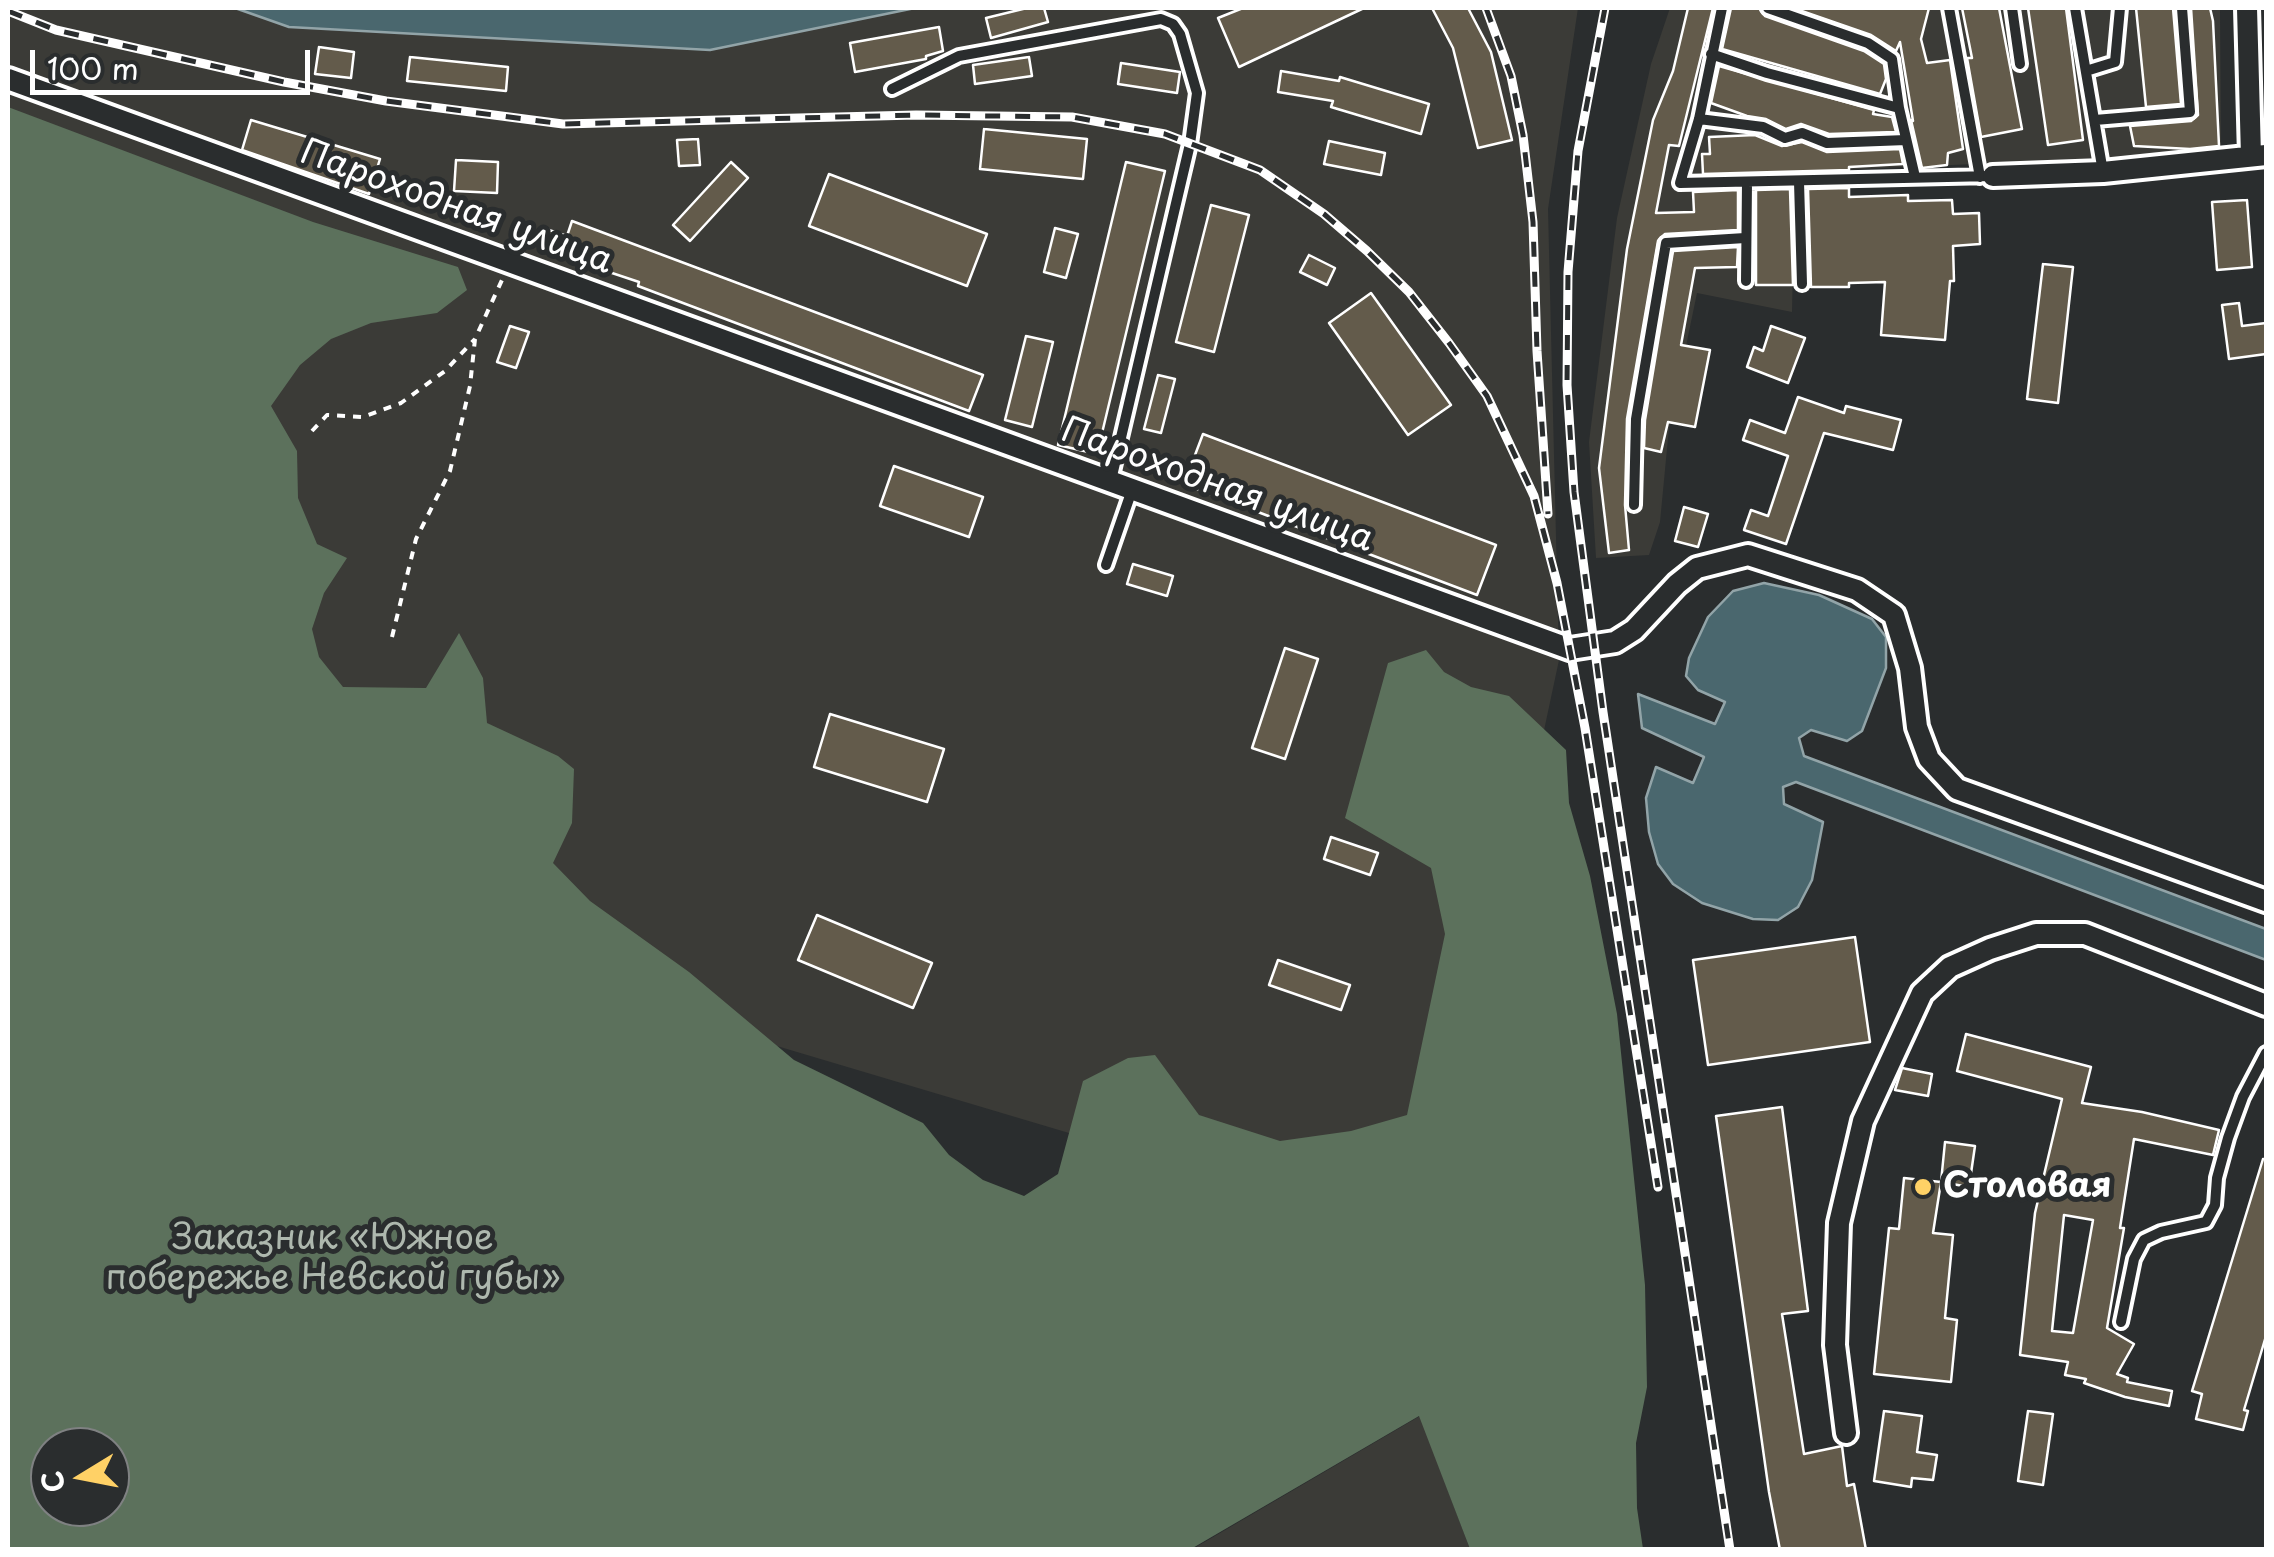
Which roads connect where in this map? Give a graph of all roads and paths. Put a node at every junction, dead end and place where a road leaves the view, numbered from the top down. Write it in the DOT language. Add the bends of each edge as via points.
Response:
graph roads {
  1 [pos="1722,8"];
  2 [pos="1768,8"];
  3 [pos="1948,8"];
  4 [pos="2012,8"];
  5 [pos="2074,8"];
  6 [pos="2120,8"];
  7 [pos="2182,8"];
  8 [pos="2247,8"];
  9 [pos="1711,54"];
  10 [pos="2020,64"];
  11 [pos="2086,71"];
  12 [pos="8,79"];
  13 [pos="892,89"];
  14 [pos="1899,108"];
  15 [pos="1699,119"];
  16 [pos="2095,120"];
  17 [pos="1906,140"];
  18 [pos="2259,156"];
  19 [pos="2103,172"];
  20 [pos="1986,176"];
  21 [pos="1915,177"];
  22 [pos="1800,182"];
  23 [pos="1746,183"];
  24 [pos="1746,238"];
  25 [pos="510,262"];
  26 [pos="1746,281"];
  27 [pos="1802,284"];
  28 [pos="475,338"];
  29 [pos="312,431"];
  30 [pos="1110,481"];
  31 [pos="1132,489"];
  32 [pos="1634,505"];
  33 [pos="1106,565"];
  34 [pos="392,637"];
  35 [pos="2266,901"];
  36 [pos="2266,1006"];
  37 [pos="2266,1054"];
  38 [pos="2122,1322"];
  39 [pos="1846,1433"];
  1 -- 9 [label="lane"];
  2 -- 14 [label="lane" via="1892,59"];
  3 -- 20 [label="lane"];
  4 -- 10 [label="lane"];
  5 -- 11 [label="lane"];
  6 -- 11 [label="lane" via="2115,62"];
  7 -- 16 [label="lane" via="2190,112"];
  8 -- 18 [label="street"];
  9 -- 14 [label="lane"];
  9 -- 15 [label="lane"];
  11 -- 16 [label="lane"];
  12 -- 25 [label="street, Пароходная улица"];
  13 -- 30 [label="lane" via="977,52 1161,19 1180,34 1197,93 1190,144"];
  14 -- 17 [label="lane"];
  15 -- 17 [label="lane" via="1763,127 1785,138 1802,132 1827,142"];
  15 -- 23 [label="lane" via="1680,183"];
  16 -- 19 [label="lane"];
  17 -- 21 [label="lane"];
  18 -- 19 [label="street"];
  19 -- 20 [label="street"];
  20 -- 21 [label="lane"];
  21 -- 22 [label="lane"];
  22 -- 23 [label="lane"];
  22 -- 27 [label="lane"];
  23 -- 24 [label="lane"];
  24 -- 26 [label="lane"];
  24 -- 32 [label="lane" via="1666,244 1636,419"];
  25 -- 28 [label="path"];
  25 -- 30 [label="street, Пароходная улица"];
  28 -- 29 [label="path" via="401,403 363,417 328,415"];
  28 -- 34 [label="path" via="450,472 416,539"];
  30 -- 31 [label="street, Пароходная улица"];
  31 -- 33 [label="lane"];
  31 -- 35 [label="street, Пароходная улица" via="1570,649 1615,642 1697,568 1748,555 1857,590 1894,615 1910,668 1916,727 1929,760 1957,790"];
  36 -- 39 [label="street" via="2085,934 2036,934 1990,949 1950,967 1922,993 1863,1121 1838,1223 1835,1345"];
  37 -- 38 [label="lane" via="2228,1138 2206,1222 2144,1240"];
}
